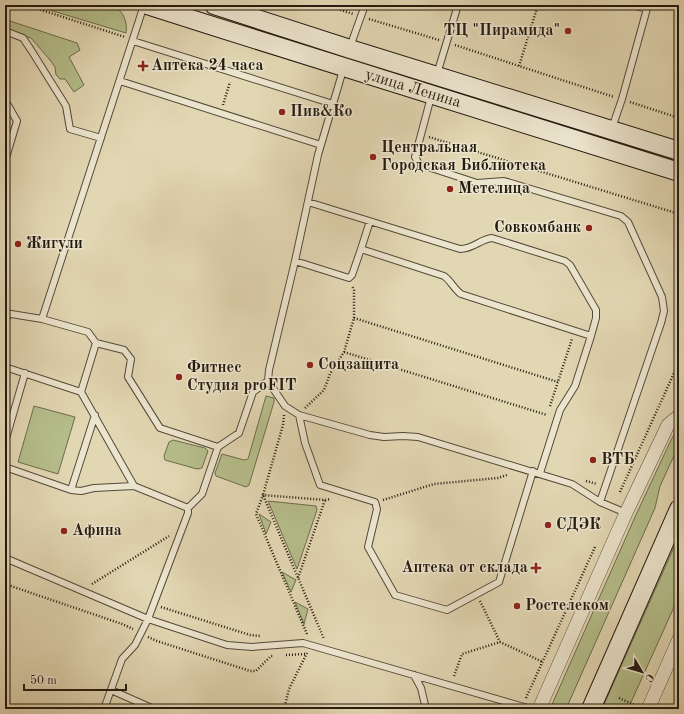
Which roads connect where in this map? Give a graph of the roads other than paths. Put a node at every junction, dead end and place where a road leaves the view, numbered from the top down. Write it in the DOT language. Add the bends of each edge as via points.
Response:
graph roads {
  1 [pos="145,5"];
  2 [pos="214,5"];
  3 [pos="365,5"];
  4 [pos="458,5"];
  5 [pos="632,5"];
  6 [pos="648,7"];
  7 [pos="5,31"];
  8 [pos="133,41"];
  9 [pos="350,49"];
  10 [pos="402,64"];
  11 [pos="344,68"];
  12 [pos="436,75"];
  13 [pos="120,80"];
  14 [pos="397,83"];
  15 [pos="432,94"];
  16 [pos="5,100"];
  17 [pos="333,104"];
  18 [pos="611,129"];
  19 [pos="101,138"];
  20 [pos="321,145"];
  21 [pos="679,150"];
  22 [pos="6,153"];
  23 [pos="5,161"];
  24 [pos="679,172"];
  25 [pos="308,202"];
  26 [pos="370,221"];
  27 [pos="361,249"];
  28 [pos="295,261"];
  29 [pos="7,313"];
  30 [pos="42,320"];
  31 [pos="5,322"];
  32 [pos="591,336"];
  33 [pos="96,343"];
  34 [pos="5,367"];
  35 [pos="25,374"];
  36 [pos="268,382"];
  37 [pos="81,392"];
  38 [pos="95,415"];
  39 [pos="299,415"];
  40 [pos="679,416"];
  41 [pos="5,442"];
  42 [pos="218,447"];
  43 [pos="5,467"];
  44 [pos="534,471"];
  45 [pos="540,473"];
  46 [pos="134,486"];
  47 [pos="71,490"];
  48 [pos="600,502"];
  49 [pos="188,508"];
  50 [pos="679,509"];
  51 [pos="626,513"];
  52 [pos="5,558"];
  53 [pos="148,619"];
  54 [pos="679,639"];
  55 [pos="414,675"];
  56 [pos="111,690"];
  57 [pos="104,709"];
  58 [pos="154,709"];
  59 [pos="426,709"];
  60 [pos="531,709"];
  61 [pos="539,709"];
  62 [pos="591,709"];
  63 [pos="648,709"];
  1 -- 8 [label="lane"];
  1 -- 11 [label="main road, улица Ленина"];
  2 -- 9 [label="main road, улица Ленина"];
  3 -- 9 [label="lane"];
  4 -- 12 [label="lane"];
  5 -- 6 [label="lane"];
  6 -- 18 [label="lane"];
  7 -- 19 [label="lane" via="23,38 27,44 66,106 70,129"];
  8 -- 13 [label="lane"];
  8 -- 17 [label="lane"];
  9 -- 10 [label="main road, улица Ленина"];
  10 -- 12 [label="main road, улица Ленина"];
  10 -- 14 [label="main road"];
  11 -- 14 [label="main road, улица Ленина"];
  11 -- 17 [label="lane"];
  12 -- 18 [label="main road, улица Ленина"];
  13 -- 19 [label="lane"];
  13 -- 20 [label="lane"];
  14 -- 15 [label="main road, улица Ленина"];
  15 -- 24 [label="main road, улица Ленина"];
  15 -- 48 [label="lane" via="415,157 419,164 477,183 504,181 621,216 628,222 662,297 664,311"];
  16 -- 22 [label="lane" via="16,121"];
  17 -- 20 [label="lane"];
  18 -- 21 [label="main road, улица Ленина"];
  19 -- 30 [label="lane"];
  20 -- 25 [label="lane"];
  22 -- 23 [label="lane"];
  25 -- 26 [label="lane"];
  25 -- 28 [label="lane"];
  26 -- 27 [label="lane"];
  26 -- 32 [label="lane" via="460,249 474,246 485,238 492,238 565,262 570,265 596,310"];
  27 -- 28 [label="lane" via="349,278"];
  27 -- 32 [label="lane" via="444,276 461,294"];
  28 -- 36 [label="lane"];
  29 -- 30 [label="lane"];
  29 -- 31 [label="lane"];
  30 -- 33 [label="lane" via="88,332"];
  32 -- 45 [label="lane" via="575,386 560,410"];
  33 -- 37 [label="lane"];
  33 -- 42 [label="lane" via="124,350 128,354 131,359 128,377 160,428"];
  34 -- 35 [label="lane"];
  35 -- 37 [label="lane"];
  35 -- 41 [label="lane"];
  36 -- 39 [label="lane" via="285,406"];
  36 -- 42 [label="lane" via="252,392 239,433"];
  37 -- 38 [label="lane"];
  38 -- 46 [label="lane"];
  38 -- 47 [label="lane"];
  39 -- 44 [label="lane" via="370,435 418,437"];
  39 -- 44 [label="lane" via="305,443 320,485 375,502 377,509 368,547 395,595 447,610 499,582"];
  40 -- 51 [label="street" via="668,425"];
  42 -- 49 [label="lane" via="202,494"];
  43 -- 47 [label="lane"];
  44 -- 45 [label="lane"];
  45 -- 48 [label="lane" via="572,484"];
  46 -- 47 [label="lane"];
  46 -- 49 [label="lane"];
  48 -- 51 [label="lane"];
  49 -- 53 [label="lane"];
  50 -- 62 [label="main road"];
  51 -- 61 [label="street"];
  52 -- 53 [label="lane"];
  53 -- 55 [label="lane" via="227,646 303,643"];
  53 -- 56 [label="lane" via="136,645 122,659"];
  54 -- 63 [label="street"];
  55 -- 59 [label="lane" via="421,688"];
  55 -- 60 [label="lane"];
  56 -- 57 [label="lane"];
  56 -- 58 [label="lane"];
}
